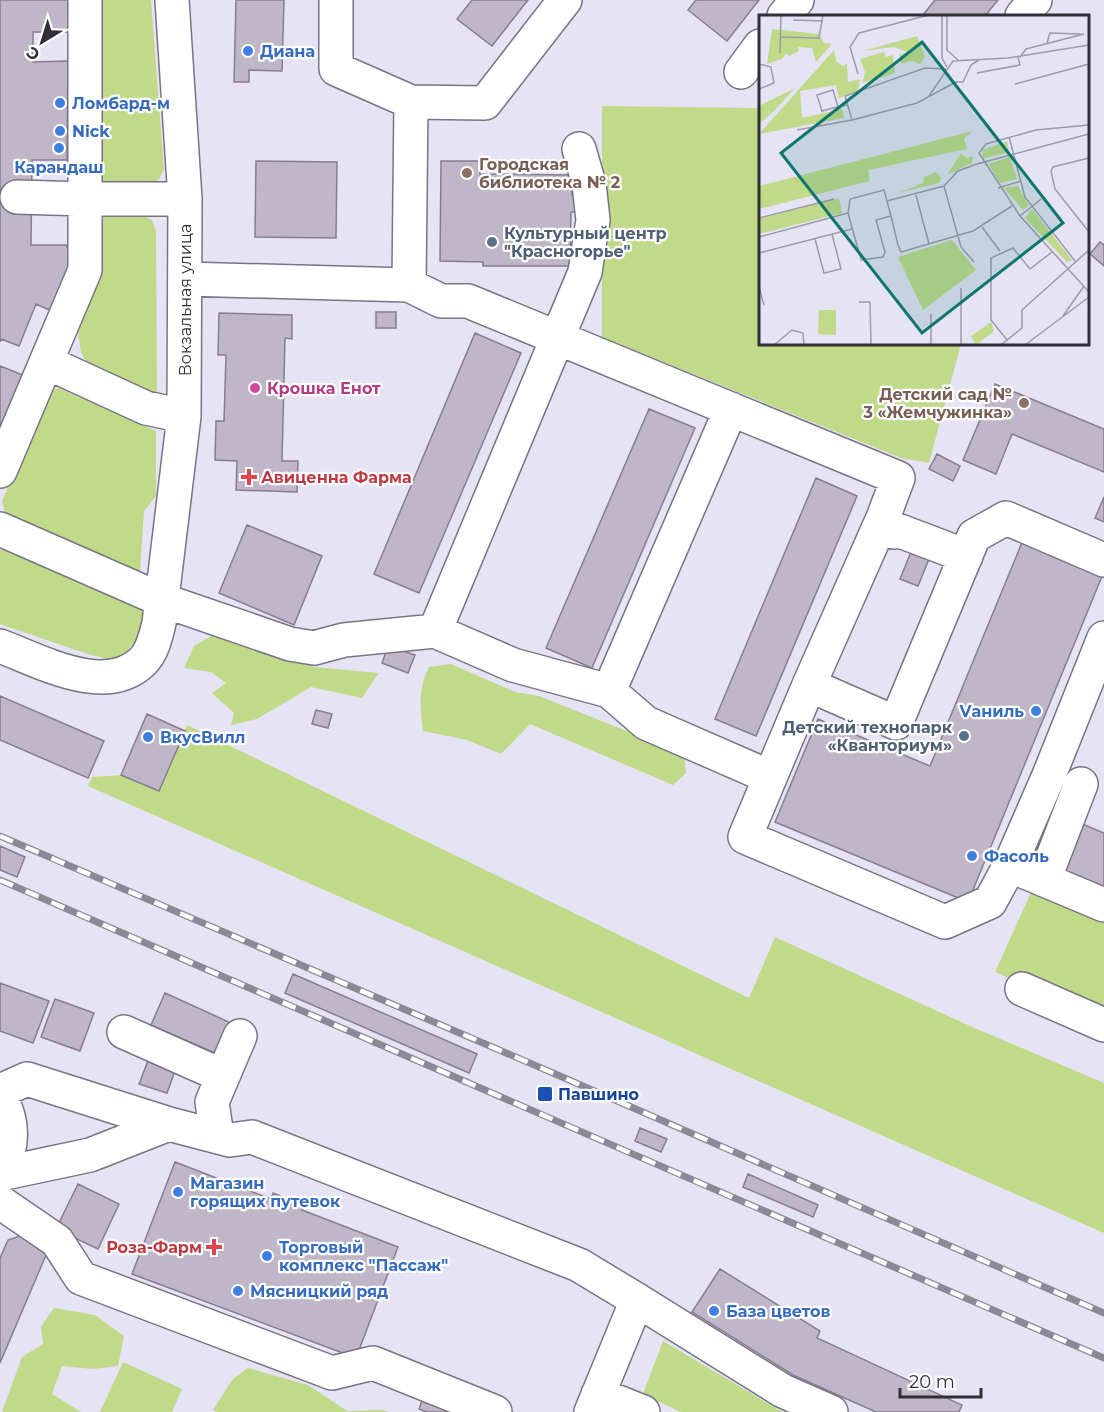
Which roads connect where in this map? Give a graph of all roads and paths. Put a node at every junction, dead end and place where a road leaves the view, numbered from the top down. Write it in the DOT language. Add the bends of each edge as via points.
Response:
graph roads {
  1 [pos="85,0"];
  2 [pos="172,0"];
  3 [pos="336,0"];
  4 [pos="565,0"];
  5 [pos="797,0"];
  6 [pos="1035,0"];
  7 [pos="785,15"];
  8 [pos="1023,15"];
  9 [pos="759,47"];
  10 [pos="741,72"];
  11 [pos="411,102"];
  12 [pos="579,149"];
  13 [pos="17,197"];
  14 [pos="185,199"];
  15 [pos="84,200"];
  16 [pos="185,279"];
  17 [pos="409,285"];
  18 [pos="558,338"];
  19 [pos="46,362"];
  20 [pos="731,409"];
  21 [pos="184,416"];
  22 [pos="0,471"];
  23 [pos="884,519"];
  24 [pos="0,529"];
  25 [pos="966,556"];
  26 [pos="1104,560"];
  27 [pos="162,600"];
  28 [pos="435,631"];
  29 [pos="1104,638"];
  30 [pos="0,646"];
  31 [pos="808,685"];
  32 [pos="609,691"];
  33 [pos="1050,773"];
  34 [pos="770,777"];
  35 [pos="1092,789"];
  36 [pos="1010,865"];
  37 [pos="1044,880"];
  38 [pos="1104,905"];
  39 [pos="1022,988"];
  40 [pos="1104,1025"];
  41 [pos="124,1032"];
  42 [pos="240,1036"];
  43 [pos="223,1076"];
  44 [pos="0,1091"];
  45 [pos="0,1097"];
  46 [pos="169,1124"];
  47 [pos="218,1136"];
  48 [pos="0,1174"];
  49 [pos="0,1202"];
  50 [pos="637,1300"];
  51 [pos="595,1403"];
  52 [pos="495,1412"];
  53 [pos="643,1412"];
  54 [pos="831,1412"];
  1 -- 15 [label="street"];
  2 -- 14 [label="street, Вокзальная улица"];
  3 -- 11 [label="street" via="336,69"];
  4 -- 11 [label="street" via="485,103"];
  5 -- 7 [label="street"];
  6 -- 8 [label="street"];
  9 -- 10 [label="street"];
  11 -- 17 [label="street"];
  12 -- 18 [label="street" via="589,184 593,220 585,272"];
  13 -- 15 [label="street"];
  14 -- 15 [label="street"];
  14 -- 16 [label="street, Вокзальная улица"];
  15 -- 19 [label="street" via="85,270"];
  16 -- 17 [label="street"];
  16 -- 21 [label="street, Вокзальная улица"];
  17 -- 18 [label="street" via="441,301 468,301"];
  18 -- 20 [label="street"];
  18 -- 28 [label="street"];
  19 -- 21 [label="street" via="146,408"];
  19 -- 22 [label="street"];
  20 -- 23 [label="street" via="898,478"];
  20 -- 32 [label="street"];
  21 -- 27 [label="street, Вокзальная улица"];
  23 -- 25 [label="street" via="890,531 900,531"];
  23 -- 31 [label="street"];
  24 -- 27 [label="street"];
  25 -- 26 [label="street" via="974,536 1006,518"];
  25 -- 31 [label="street" via="896,723"];
  27 -- 28 [label="street" via="290,644 314,648 344,639"];
  27 -- 30 [label="street, Вокзальная улица" via="154,642 144,660 123,675 103,678 74,673"];
  28 -- 32 [label="street" via="513,665"];
  29 -- 33 [label="street"];
  31 -- 34 [label="street"];
  32 -- 34 [label="street" via="646,723"];
  33 -- 35 [label="street"];
  33 -- 36 [label="street"];
  34 -- 36 [label="street" via="745,837 945,922 990,902"];
  35 -- 37 [label="street"];
  36 -- 37 [label="street"];
  37 -- 38 [label="street"];
  39 -- 40 [label="street"];
  41 -- 43 [label="street"];
  42 -- 43 [label="street"];
  43 -- 47 [label="street" via="212,1102"];
  44 -- 46 [label="street" via="27,1079"];
  45 -- 48 [label="street" via="11,1124 11,1142"];
  46 -- 47 [label="street"];
  46 -- 48 [label="street" via="90,1155"];
  47 -- 50 [label="street" via="230,1140 252,1137 448,1213 579,1265"];
  49 -- 52 [label="street" via="57,1240 81,1278 332,1373 373,1363"];
  50 -- 51 [label="street"];
  50 -- 54 [label="street" via="783,1391"];
  51 -- 53 [label="street"];
}
